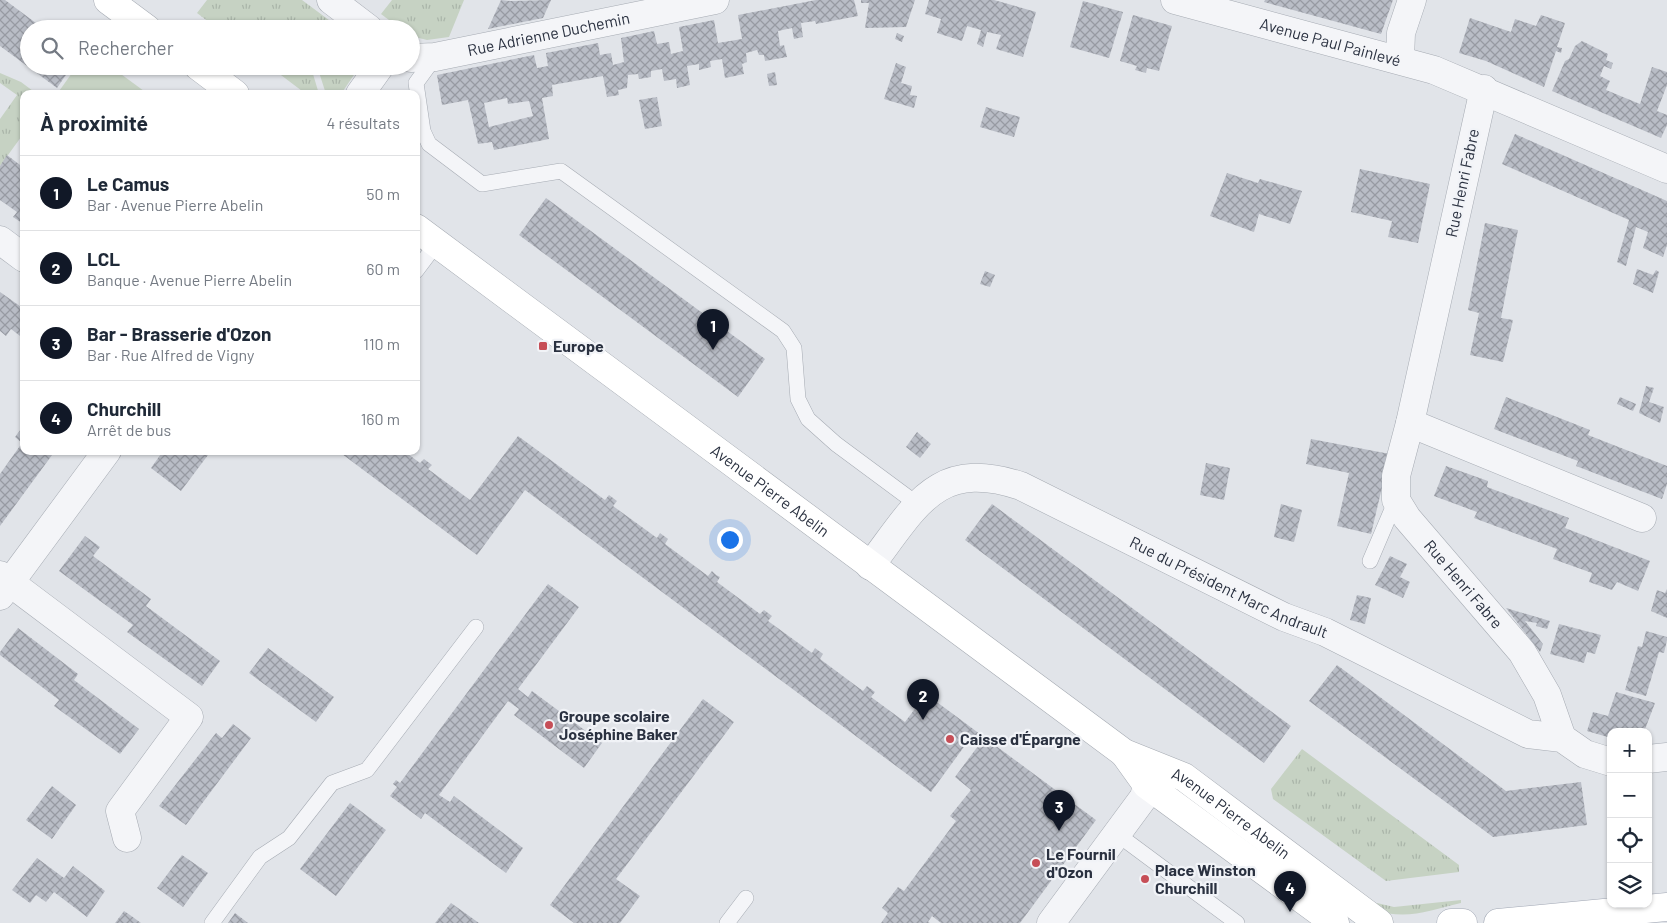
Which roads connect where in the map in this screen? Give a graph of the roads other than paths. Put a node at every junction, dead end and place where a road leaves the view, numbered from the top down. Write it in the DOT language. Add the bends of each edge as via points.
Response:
graph roads {
  1 [pos="108,0"];
  2 [pos="330,0"];
  3 [pos="716,0"];
  4 [pos="1175,0"];
  5 [pos="1412,0"];
  6 [pos="135,20"];
  7 [pos="357,20"];
  8 [pos="423,57"];
  9 [pos="1400,59"];
  10 [pos="210,75"];
  11 [pos="374,75"];
  12 [pos="418,75"];
  13 [pos="1484,89"];
  14 [pos="230,90"];
  15 [pos="363,90"];
  16 [pos="417,90"];
  17 [pos="420,110"];
  18 [pos="1667,169"];
  19 [pos="427,236"];
  20 [pos="0,240"];
  21 [pos="20,255"];
  22 [pos="420,258"];
  23 [pos="1410,423"];
  24 [pos="104,455"];
  25 [pos="1396,500"];
  26 [pos="917,504"];
  27 [pos="1642,518"];
  28 [pos="1370,560"];
  29 [pos="870,566"];
  30 [pos="3,585"];
  31 [pos="476,627"];
  32 [pos="1562,738"];
  33 [pos="1667,757"];
  34 [pos="1652,759"];
  35 [pos="1607,761"];
  36 [pos="1153,777"];
  37 [pos="1117,834"];
  38 [pos="127,838"];
  39 [pos="746,898"];
  40 [pos="1667,907"];
  41 [pos="212,923"];
  42 [pos="727,923"];
  43 [pos="1051,923"];
  44 [pos="1238,923"];
  45 [pos="1335,923"];
  46 [pos="1379,923"];
  47 [pos="1451,923"];
  48 [pos="1463,923"];
  49 [pos="1498,923"];
  1 -- 6 [label="main road"];
  2 -- 7 [label="street"];
  3 -- 8 [label="street, Rue Adrienne Duchemin"];
  4 -- 9 [label="street, Avenue Paul Painlevé"];
  5 -- 9 [label="street" via="1401,33"];
  9 -- 13 [label="street, Avenue Paul Painlevé"];
  10 -- 14 [label="main road"];
  11 -- 15 [label="street"];
  12 -- 16 [label="lane"];
  13 -- 18 [label="street, Avenue Paul Painlevé"];
  13 -- 23 [label="street, Rue Henri Fabre"];
  17 -- 26 [label="lane" via="429,144 482,184 561,170 783,330 794,348 798,399 808,419"];
  19 -- 22 [label="lane"];
  19 -- 29 [label="main road, Avenue Pierre Abelin"];
  20 -- 21 [label="street"];
  23 -- 25 [label="street, Rue Henri Fabre" via="1396,476"];
  23 -- 27 [label="street"];
  24 -- 30 [label="street"];
  25 -- 28 [label="lane"];
  25 -- 32 [label="street, Rue Henri Fabre" via="1406,518 1522,652 1547,695"];
  26 -- 29 [label="street, Rue du Président Marc Andrault"];
  26 -- 32 [label="street, Rue du Président Marc Andrault" via="954,480 974,476 1021,486 1528,734"];
  29 -- 36 [label="main road, Avenue Pierre Abelin"];
  30 -- 38 [label="street" via="189,717 120,810"];
  31 -- 41 [label="lane" via="367,770 332,783 289,838 260,857"];
  32 -- 35 [label="street, Rue du Président Marc Andrault" via="1585,754"];
  33 -- 34 [label="street"];
  36 -- 37 [label="street" via="1144,797"];
  36 -- 45 [label="main road, Avenue Pierre Abelin"];
  36 -- 46 [label="main road, Avenue Pierre Abelin" via="1184,777"];
  37 -- 43 [label="street"];
  37 -- 44 [label="lane"];
  39 -- 42 [label="lane"];
  40 -- 49 [label="main road"];
  47 -- 48 [label="main road"];
}
